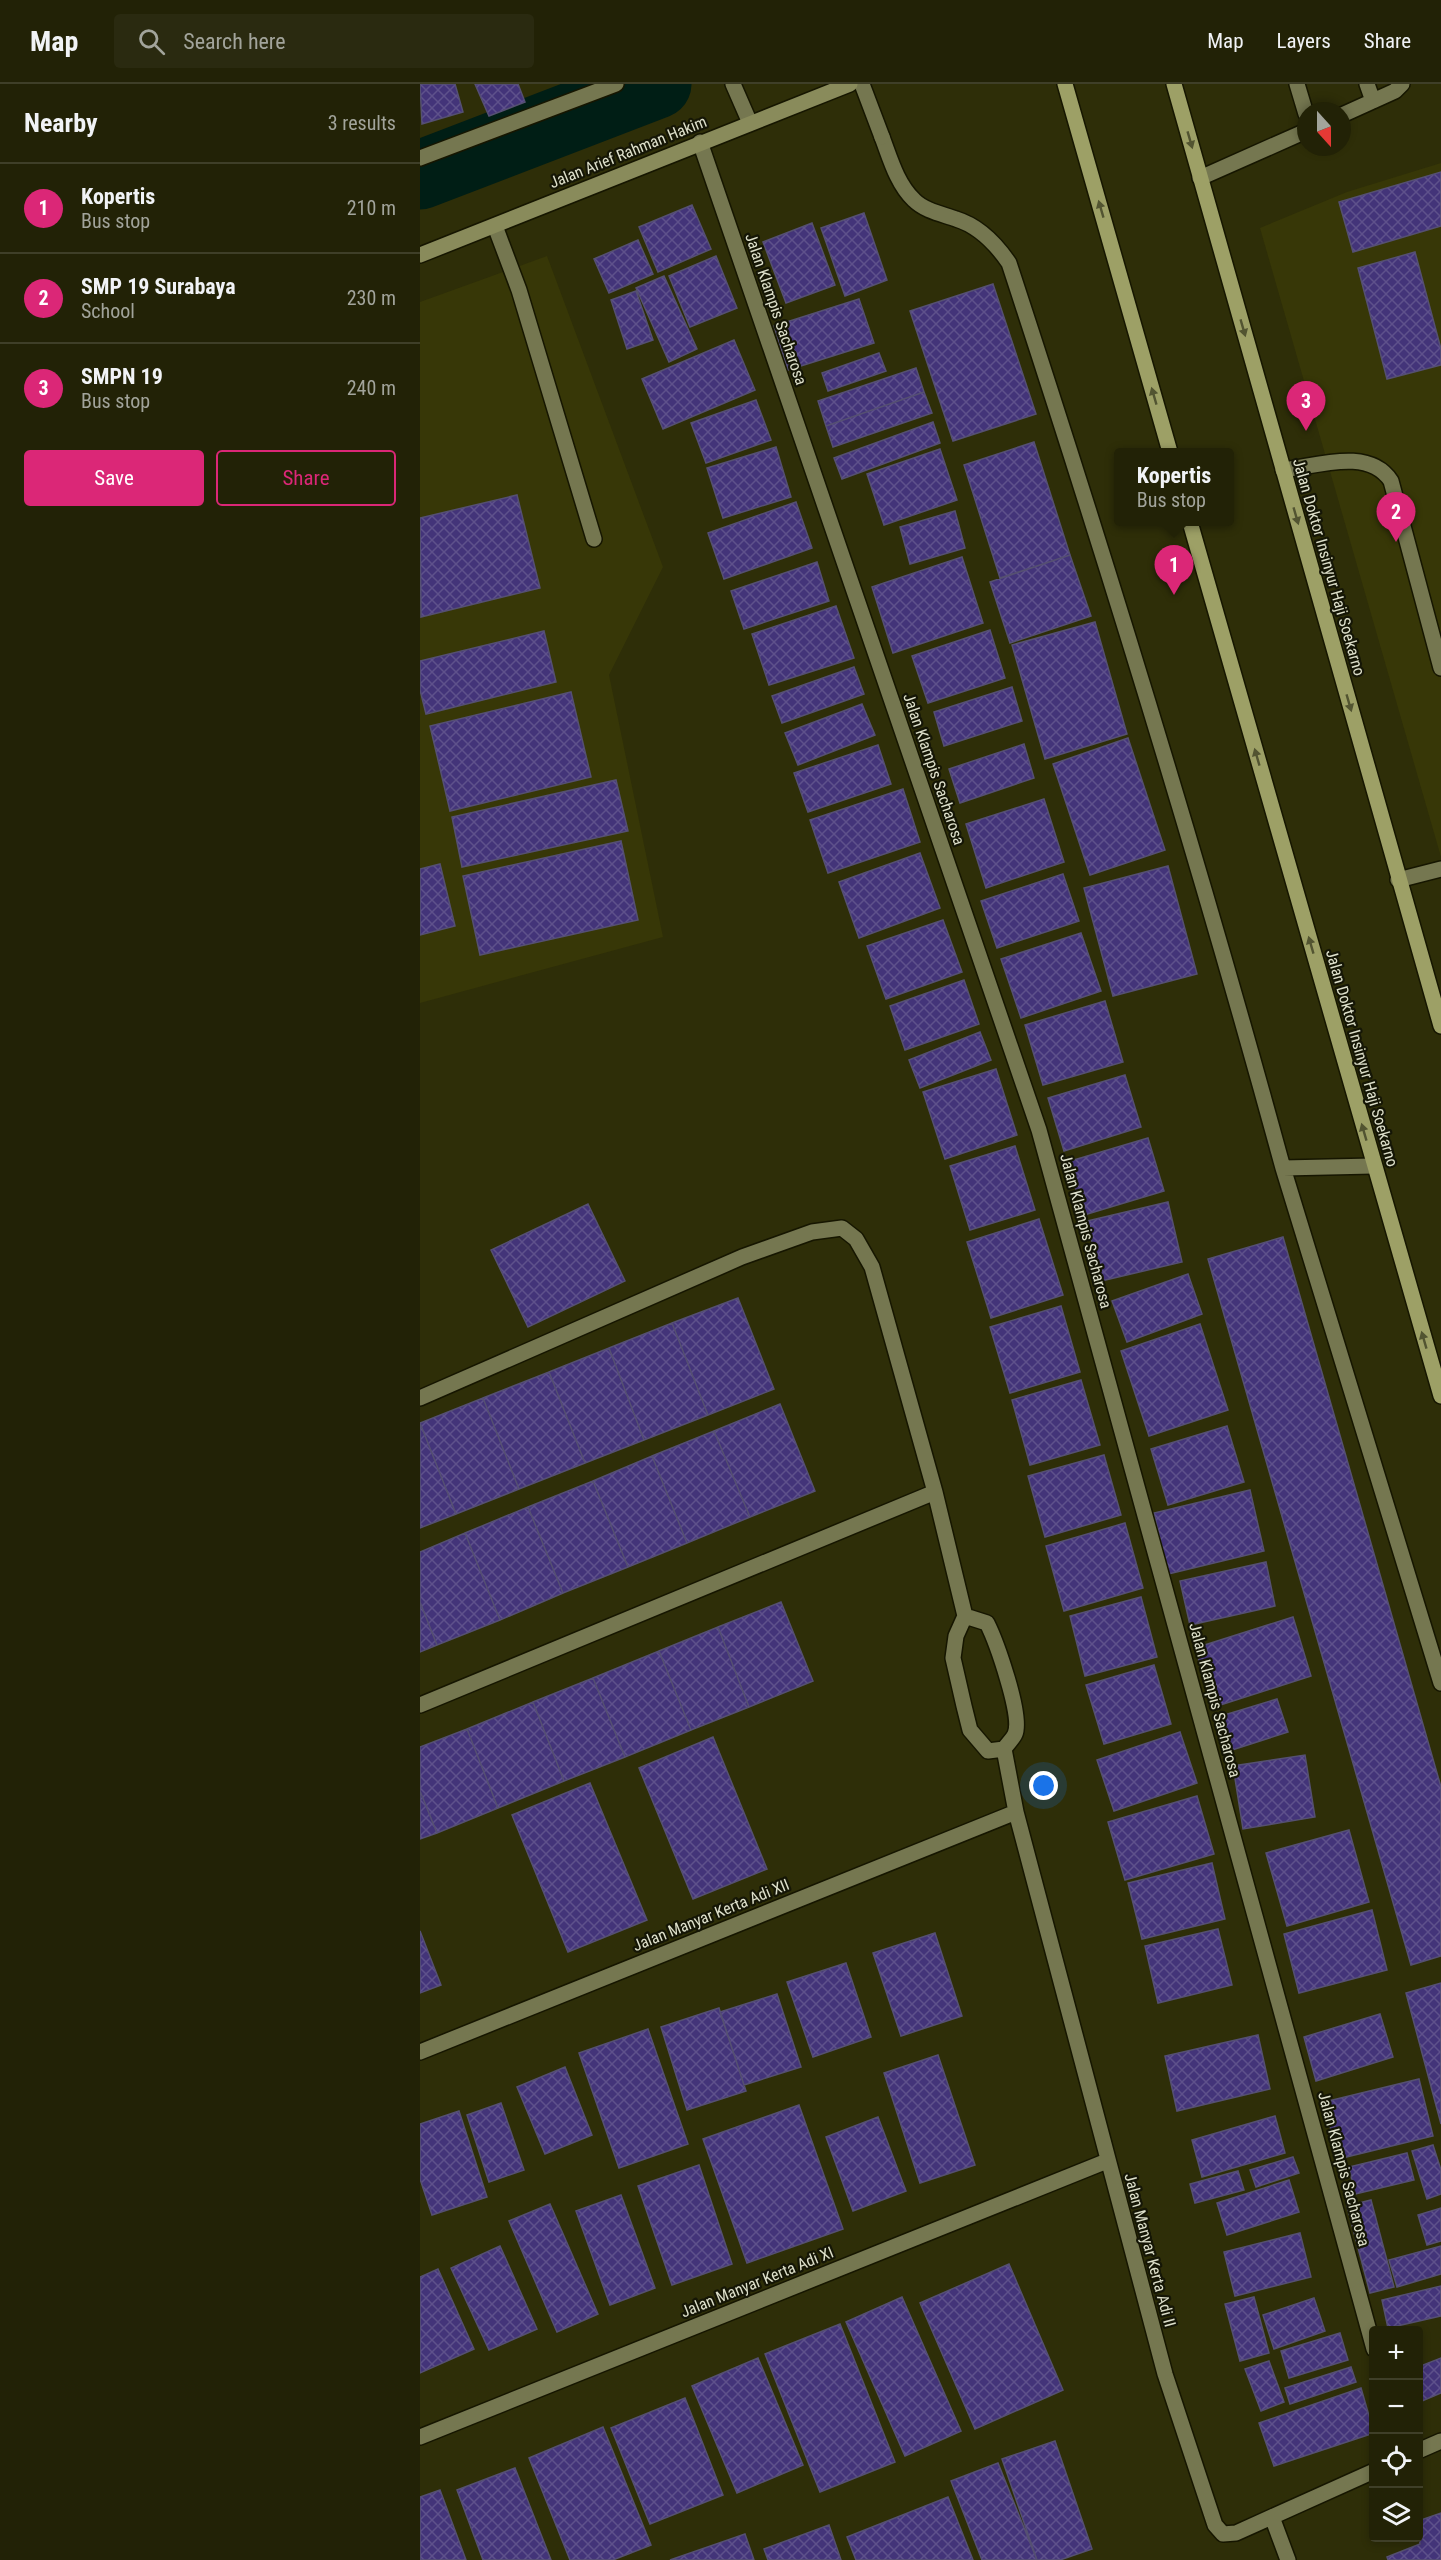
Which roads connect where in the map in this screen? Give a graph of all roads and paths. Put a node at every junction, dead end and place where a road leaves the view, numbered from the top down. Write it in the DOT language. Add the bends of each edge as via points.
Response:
graph roads {
  1 [pos="616,84"];
  2 [pos="733,84"];
  3 [pos="850,84"];
  4 [pos="862,84"];
  5 [pos="1065,84"];
  6 [pos="1174,84"];
  7 [pos="1297,84"];
  8 [pos="1367,84"];
  9 [pos="1402,84"];
  10 [pos="1373,101"];
  11 [pos="1302,102"];
  12 [pos="1351,111"];
  13 [pos="750,123"];
  14 [pos="1297,135"];
  15 [pos="700,142"];
  16 [pos="420,158"];
  17 [pos="1200,178"];
  18 [pos="495,226"];
  19 [pos="420,254"];
  20 [pos="1169,448"];
  21 [pos="1283,470"];
  22 [pos="1191,526"];
  23 [pos="594,539"];
  24 [pos="1441,668"];
  25 [pos="1441,868"];
  26 [pos="1398,880"];
  27 [pos="1441,1026"];
  28 [pos="1374,1166"];
  29 [pos="1282,1168"];
  30 [pos="1441,1396"];
  31 [pos="420,1398"];
  32 [pos="935,1492"];
  33 [pos="965,1616"];
  34 [pos="1441,1683"];
  35 [pos="420,1705"];
  36 [pos="1004,1749"];
  37 [pos="1016,1812"];
  38 [pos="420,2052"];
  39 [pos="1107,2161"];
  40 [pos="1369,2331"];
  41 [pos="420,2437"];
  42 [pos="1441,2441"];
  43 [pos="1423,2449"];
  44 [pos="1369,2473"];
  45 [pos="1272,2517"];
  46 [pos="1288,2560"];
  1 -- 16 [label="street"];
  2 -- 13 [label="street"];
  3 -- 13 [label="main road, Jalan Arief Rahman Hakim"];
  4 -- 29 [label="street" via="897,176 914,201 980,232 999,247 1009,263 1098,541"];
  20 -- 5 [label="main road, one-way"];
  6 -- 17 [label="main road, Jalan Doktor Insinyur Haji Soekarno, one-way"];
  7 -- 11 [label="street"];
  8 -- 10 [label="street"];
  9 -- 10 [label="street"];
  10 -- 12 [label="street"];
  13 -- 15 [label="main road, Jalan Arief Rahman Hakim"];
  14 -- 17 [label="street"];
  15 -- 18 [label="main road, Jalan Arief Rahman Hakim"];
  15 -- 40 [label="street, Jalan Klampis Sacharosa" via="1039,1130"];
  17 -- 21 [label="main road, Jalan Doktor Insinyur Haji Soekarno, one-way"];
  18 -- 19 [label="main road, Jalan Arief Rahman Hakim"];
  18 -- 23 [label="street" via="519,290"];
  21 -- 24 [label="street" via="1359,460 1385,471 1391,481"];
  21 -- 26 [label="main road, Jalan Doktor Insinyur Haji Soekarno, one-way"];
  28 -- 22 [label="main road, Jalan Doktor Insinyur Haji Soekarno, one-way"];
  25 -- 26 [label="street"];
  26 -- 27 [label="main road, Jalan Doktor Insinyur Haji Soekarno"];
  28 -- 29 [label="street"];
  30 -- 28 [label="main road, Jalan Doktor Insinyur Haji Soekarno, one-way"];
  29 -- 34 [label="street"];
  31 -- 32 [label="street" via="742,1257 812,1232 842,1228 856,1239 872,1267"];
  32 -- 33 [label="street"];
  32 -- 35 [label="street"];
  33 -- 36 [label="street" via="987,1623 997,1643 1017,1719 1016,1733"];
  33 -- 36 [label="street" via="956,1636 953,1658 970,1730 988,1751"];
  36 -- 37 [label="street, Jalan Manyar Kerta Adi II"];
  37 -- 38 [label="street, Jalan Manyar Kerta Adi XII"];
  37 -- 39 [label="street, Jalan Manyar Kerta Adi II"];
  39 -- 41 [label="street, Jalan Manyar Kerta Adi XI"];
  39 -- 45 [label="street, Jalan Manyar Kerta Adi II" via="1165,2374 1215,2524 1223,2534 1236,2533"];
  42 -- 43 [label="street"];
  44 -- 45 [label="street, Jalan Manyar Kerta Adi II"];
  45 -- 46 [label="street"];
}
